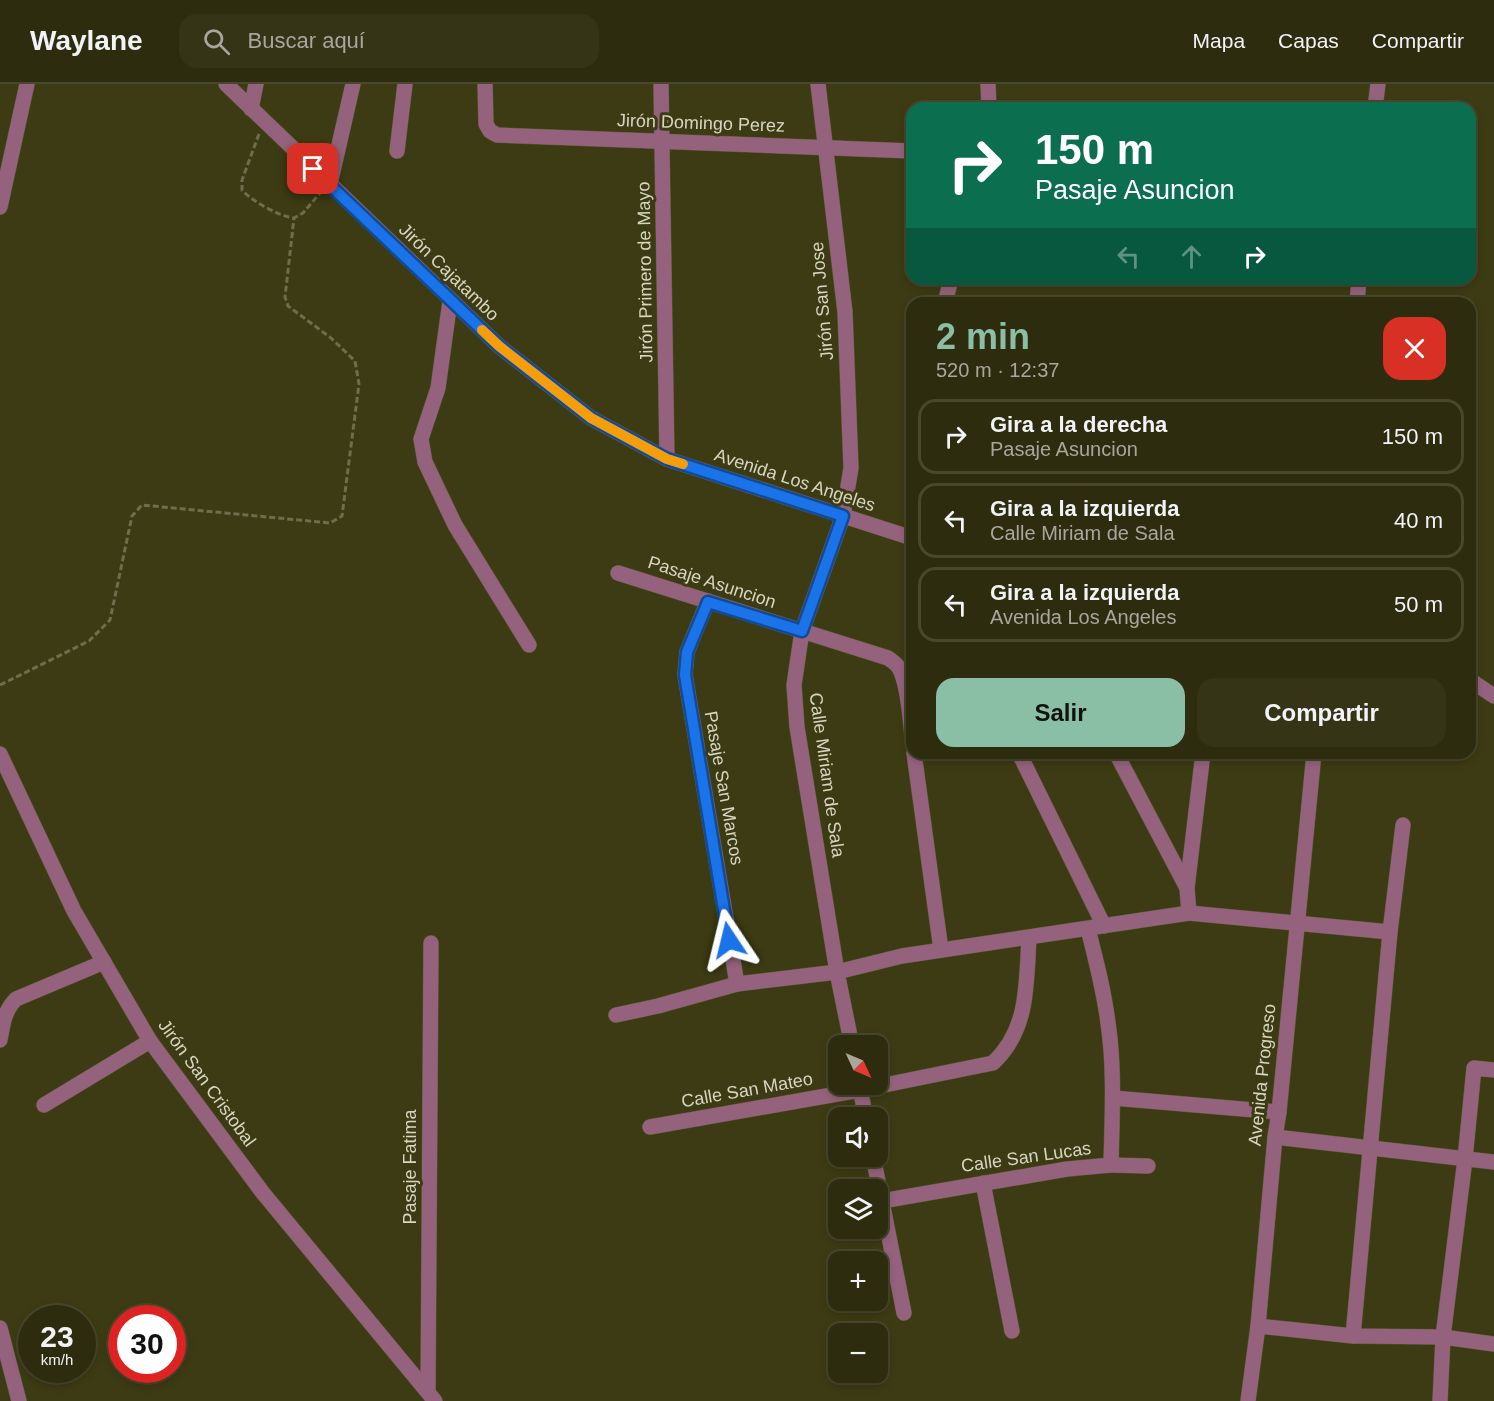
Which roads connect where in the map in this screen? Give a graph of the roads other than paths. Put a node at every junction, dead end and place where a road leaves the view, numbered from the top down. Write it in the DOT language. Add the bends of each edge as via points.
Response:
graph roads {
  1 [pos="27,84"];
  2 [pos="226,84"];
  3 [pos="256,84"];
  4 [pos="353,84"];
  5 [pos="405,84"];
  6 [pos="485,84"];
  7 [pos="661,84"];
  8 [pos="818,84"];
  9 [pos="988,84"];
  10 [pos="1378,84"];
  11 [pos="989,102"];
  12 [pos="1376,102"];
  13 [pos="251,109"];
  14 [pos="662,141"];
  15 [pos="826,148"];
  16 [pos="397,151"];
  17 [pos="906,151"];
  18 [pos="330,184"];
  19 [pos="0,207"];
  20 [pos="450,301"];
  21 [pos="667,459"];
  22 [pos="843,516"];
  23 [pos="906,536"];
  24 [pos="618,573"];
  25 [pos="708,602"];
  26 [pos="802,631"];
  27 [pos="529,645"];
  28 [pos="906,679"];
  29 [pos="1476,684"];
  30 [pos="1494,696"];
  31 [pos="0,754"];
  32 [pos="915,759"];
  33 [pos="1022,759"];
  34 [pos="1119,759"];
  35 [pos="1202,759"];
  36 [pos="1313,759"];
  37 [pos="1403,825"];
  38 [pos="1187,888"];
  39 [pos="1189,913"];
  40 [pos="1297,923"];
  41 [pos="1104,926"];
  42 [pos="1088,929"];
  43 [pos="1390,932"];
  44 [pos="1029,938"];
  45 [pos="431,943"];
  46 [pos="941,950"];
  47 [pos="104,962"];
  48 [pos="837,972"];
  49 [pos="737,984"];
  50 [pos="616,1015"];
  51 [pos="850,1035"];
  52 [pos="0,1040"];
  53 [pos="150,1041"];
  54 [pos="1494,1070"];
  55 [pos="888,1082"];
  56 [pos="828,1093"];
  57 [pos="1113,1098"];
  58 [pos="44,1105"];
  59 [pos="1279,1112"];
  60 [pos="650,1127"];
  61 [pos="1275,1137"];
  62 [pos="1371,1149"];
  63 [pos="1465,1160"];
  64 [pos="1494,1162"];
  65 [pos="1111,1165"];
  66 [pos="1148,1166"];
  67 [pos="983,1183"];
  68 [pos="888,1200"];
  69 [pos="888,1232"];
  70 [pos="904,1313"];
  71 [pos="1258,1326"];
  72 [pos="0,1328"];
  73 [pos="1012,1331"];
  74 [pos="1353,1336"];
  75 [pos="1443,1337"];
  76 [pos="1494,1344"];
  77 [pos="432,1397"];
  78 [pos="19,1401"];
  79 [pos="1248,1401"];
  80 [pos="1440,1401"];
  1 -- 19 [label="street"];
  2 -- 13 [label="street, Jirón Cajatambo"];
  3 -- 13 [label="street"];
  4 -- 18 [label="street"];
  5 -- 16 [label="street"];
  6 -- 14 [label="street, Jirón Domingo Perez" via="486,124 497,135"];
  7 -- 14 [label="street, Jirón Primero de Mayo"];
  8 -- 15 [label="street, Jirón San Jose"];
  9 -- 11 [label="street"];
  10 -- 12 [label="street"];
  13 -- 18 [label="street, Jirón Cajatambo"];
  14 -- 15 [label="street, Jirón Domingo Perez"];
  14 -- 21 [label="street, Jirón Primero de Mayo"];
  15 -- 17 [label="street, Jirón Domingo Perez"];
  15 -- 22 [label="street, Jirón San Jose" via="845,312 851,468"];
  18 -- 20 [label="street, Jirón Cajatambo"];
  20 -- 21 [label="street, Jirón Cajatambo" via="499,346 591,418"];
  20 -- 27 [label="street" via="438,388 421,439 424,462 455,525"];
  21 -- 22 [label="street, Avenida Los Angeles"];
  22 -- 23 [label="street, Avenida Los Angeles"];
  22 -- 26 [label="street, Calle Miriam de Sala"];
  24 -- 25 [label="street, Pasaje Asuncion"];
  25 -- 26 [label="street, Pasaje Asuncion"];
  25 -- 49 [label="street, Pasaje San Marcos" via="687,652 685,675"];
  26 -- 28 [label="street, Pasaje Asuncion" via="888,658"];
  26 -- 48 [label="street, Calle Miriam de Sala" via="794,685 797,727"];
  29 -- 30 [label="street"];
  31 -- 47 [label="street, Jirón San Cristobal" via="74,911"];
  32 -- 46 [label="street"];
  33 -- 41 [label="street"];
  34 -- 38 [label="street"];
  35 -- 38 [label="street"];
  36 -- 40 [label="street, Avenida Progreso"];
  37 -- 43 [label="street"];
  38 -- 39 [label="street"];
  39 -- 40 [label="street"];
  39 -- 41 [label="street"];
  40 -- 43 [label="street"];
  40 -- 59 [label="street, Avenida Progreso"];
  41 -- 42 [label="street"];
  42 -- 44 [label="street"];
  42 -- 57 [label="street, Calle San Lucas" via="1109,1024"];
  43 -- 62 [label="street"];
  44 -- 46 [label="street"];
  44 -- 55 [label="street, Calle San Mateo" via="1020,1022 1002,1054 993,1063"];
  45 -- 77 [label="street, Pasaje Fatima"];
  46 -- 48 [label="street"];
  47 -- 52 [label="street" via="16,999 5,1013"];
  47 -- 53 [label="street, Jirón San Cristobal"];
  48 -- 49 [label="street"];
  48 -- 51 [label="street, Calle Miriam de Sala"];
  49 -- 50 [label="street"];
  53 -- 58 [label="street"];
  53 -- 77 [label="street, Jirón San Cristobal" via="263,1192"];
  54 -- 63 [label="street" via="1474,1068"];
  56 -- 60 [label="street, Calle San Mateo"];
  57 -- 59 [label="street"];
  57 -- 65 [label="street, Calle San Lucas"];
  59 -- 61 [label="street, Avenida Progreso"];
  61 -- 62 [label="street"];
  61 -- 71 [label="street, Avenida Progreso"];
  62 -- 63 [label="street"];
  62 -- 74 [label="street"];
  63 -- 64 [label="street"];
  63 -- 75 [label="street"];
  65 -- 66 [label="street"];
  65 -- 67 [label="street, Calle San Lucas"];
  67 -- 68 [label="street, Calle San Lucas"];
  67 -- 73 [label="street"];
  69 -- 70 [label="street"];
  71 -- 74 [label="street"];
  71 -- 79 [label="street, Avenida Progreso"];
  72 -- 78 [label="street"];
  74 -- 75 [label="street"];
  75 -- 76 [label="street"];
  75 -- 80 [label="street"];
}
